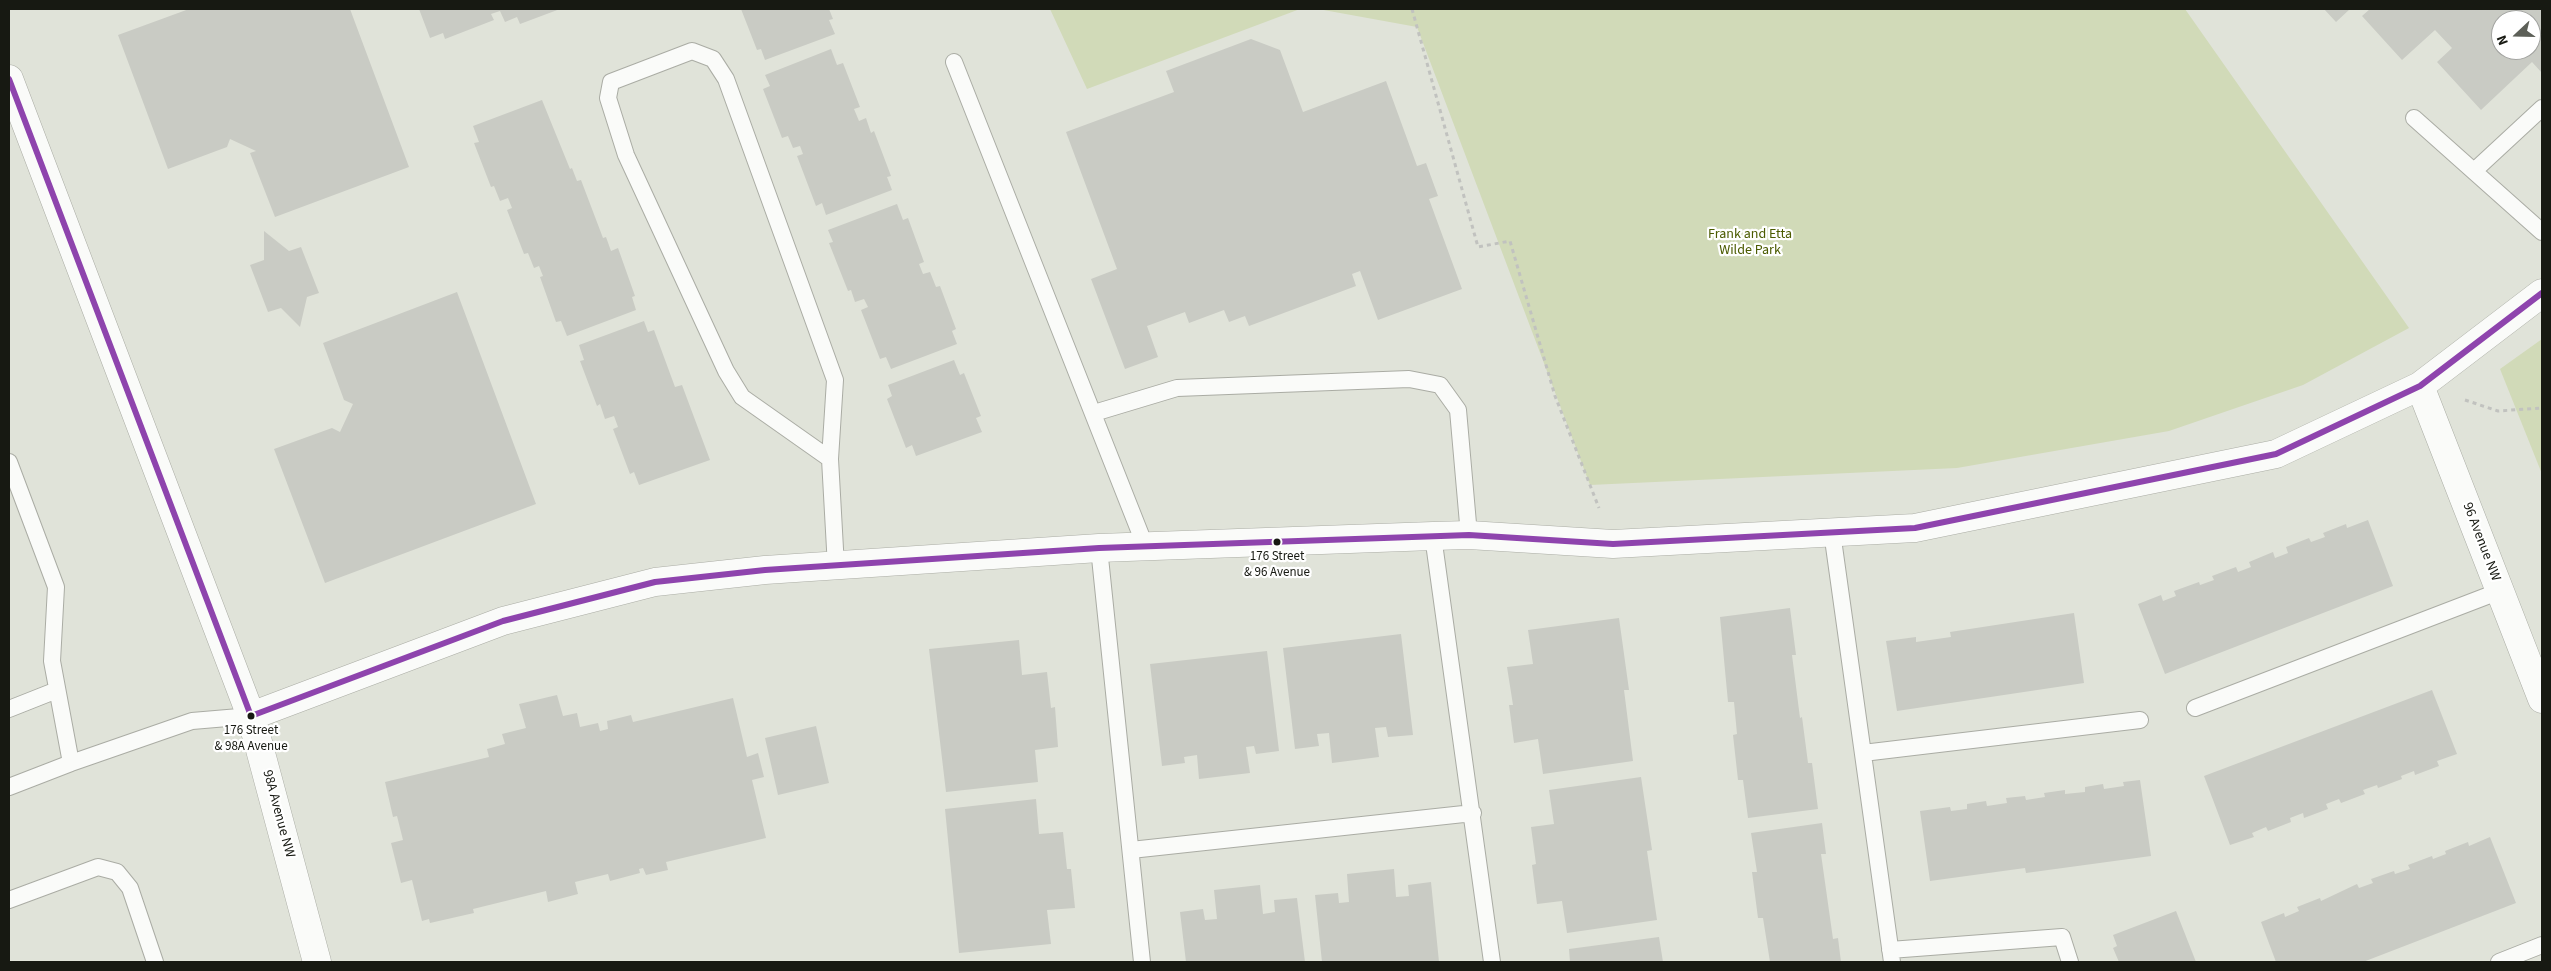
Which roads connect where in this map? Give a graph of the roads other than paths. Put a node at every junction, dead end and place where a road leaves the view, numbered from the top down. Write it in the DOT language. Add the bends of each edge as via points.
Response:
graph roads {
  1 [pos="954,62"];
  2 [pos="9,79"];
  3 [pos="2542,108"];
  4 [pos="2414,118"];
  5 [pos="2474,171"];
  6 [pos="2542,232"];
  7 [pos="2542,293"];
  8 [pos="2420,386"];
  9 [pos="1094,413"];
  10 [pos="830,459"];
  11 [pos="9,462"];
  12 [pos="1832,532"];
  13 [pos="1433,536"];
  14 [pos="1469,536"];
  15 [pos="1098,548"];
  16 [pos="1146,548"];
  17 [pos="836,567"];
  18 [pos="2500,592"];
  19 [pos="57,690"];
  20 [pos="2542,699"];
  21 [pos="2195,708"];
  22 [pos="9,709"];
  23 [pos="252,716"];
  24 [pos="2140,720"];
  25 [pos="1863,753"];
  26 [pos="71,763"];
  27 [pos="9,787"];
  28 [pos="1473,813"];
  29 [pos="1131,850"];
  30 [pos="9,900"];
  31 [pos="2542,946"];
  32 [pos="1891,956"];
  33 [pos="155,962"];
  34 [pos="317,962"];
  35 [pos="1142,962"];
  36 [pos="1492,962"];
  37 [pos="2070,962"];
  38 [pos="2499,962"];
  1 -- 9 [label="lane"];
  2 -- 23 [label="street, 98A Avenue NW"];
  3 -- 5 [label="lane"];
  4 -- 5 [label="lane"];
  5 -- 6 [label="lane"];
  7 -- 8 [label="street"];
  8 -- 12 [label="street" via="2276,454 1916,528"];
  8 -- 18 [label="street, 96 Avenue NW"];
  9 -- 14 [label="lane" via="1178,388 1410,379 1440,385 1458,410"];
  9 -- 16 [label="lane"];
  10 -- 10 [label="lane" via="835,380 726,79 713,59 692,51 611,82 608,98 626,155 726,371 742,397"];
  10 -- 17 [label="lane"];
  11 -- 19 [label="lane" via="56,588 52,661"];
  12 -- 14 [label="street" via="1612,544"];
  12 -- 25 [label="lane"];
  13 -- 14 [label="street"];
  13 -- 16 [label="street"];
  13 -- 28 [label="lane"];
  15 -- 16 [label="street"];
  15 -- 17 [label="street"];
  15 -- 29 [label="lane"];
  17 -- 23 [label="street" via="765,570 654,582 503,621"];
  18 -- 20 [label="street, 96 Avenue NW"];
  18 -- 21 [label="lane"];
  19 -- 22 [label="lane"];
  19 -- 26 [label="lane"];
  23 -- 26 [label="lane" via="192,721"];
  23 -- 34 [label="street, 98A Avenue NW"];
  24 -- 25 [label="lane"];
  25 -- 32 [label="lane"];
  26 -- 27 [label="lane"];
  28 -- 29 [label="lane"];
  28 -- 36 [label="lane"];
  29 -- 35 [label="lane"];
  30 -- 33 [label="lane" via="98,867 117,872 130,888"];
  31 -- 38 [label="lane"];
  32 -- 37 [label="lane" via="2062,937"];
}
